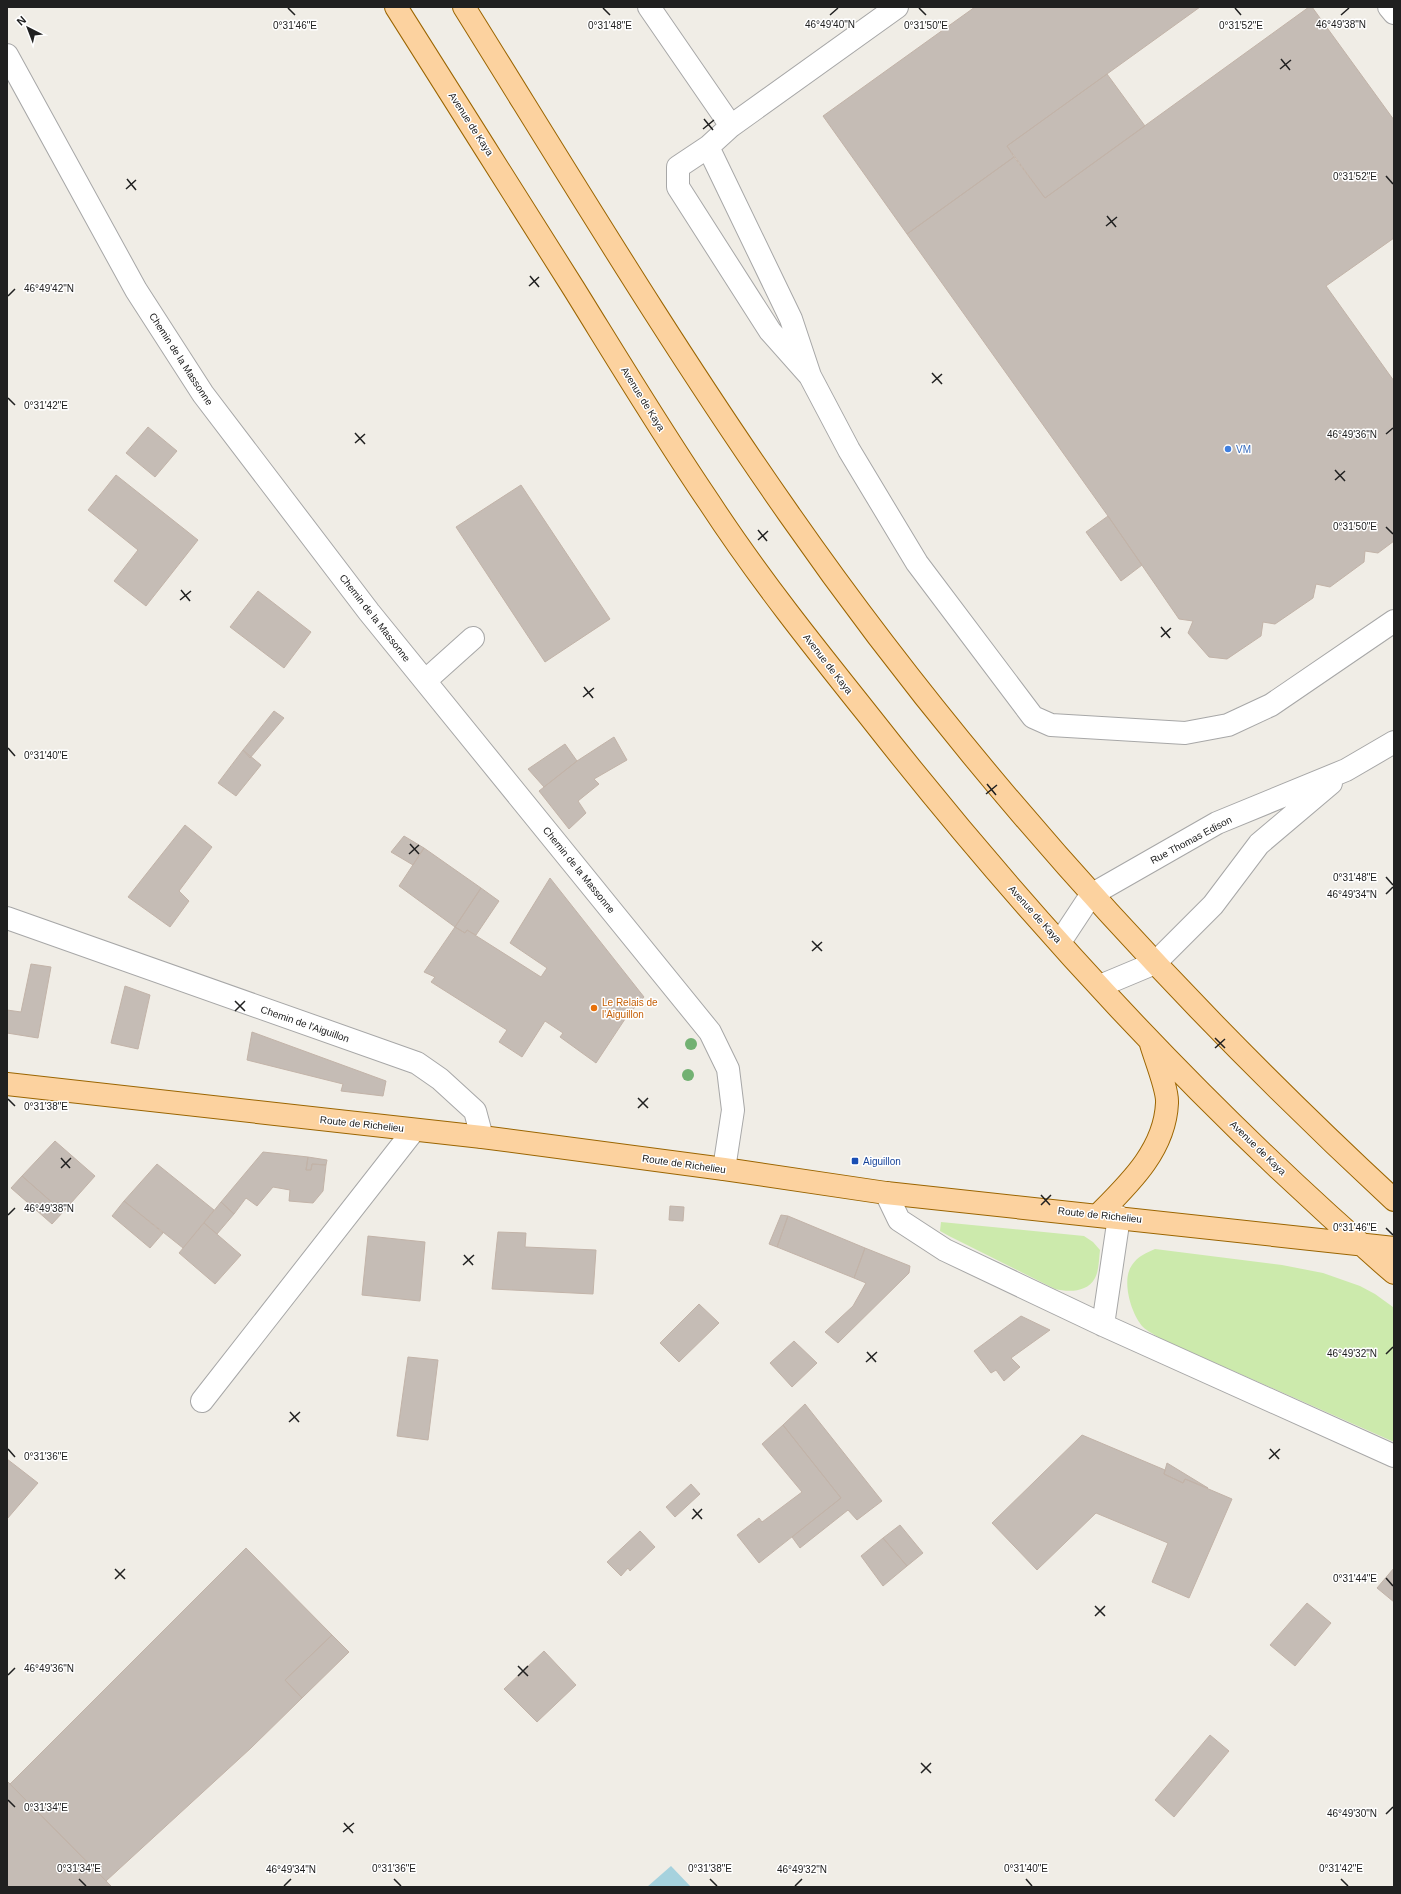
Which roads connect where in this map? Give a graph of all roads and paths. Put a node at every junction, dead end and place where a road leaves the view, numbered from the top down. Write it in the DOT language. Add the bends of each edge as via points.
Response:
graph roads {
  1 [pos="396,7"];
  2 [pos="464,7"];
  3 [pos="650,7"];
  4 [pos="897,7"];
  5 [pos="1389,7"];
  6 [pos="1394,14"];
  7 [pos="7,55"];
  8 [pos="731,126"];
  9 [pos="708,147"];
  10 [pos="810,376"];
  11 [pos="1394,621"];
  12 [pos="473,638"];
  13 [pos="425,681"];
  14 [pos="1394,742"];
  15 [pos="1346,770"];
  16 [pos="1091,895"];
  17 [pos="7,918"];
  18 [pos="1060,942"];
  19 [pos="1155,963"];
  20 [pos="1100,986"];
  21 [pos="1149,1037"];
  22 [pos="7,1084"];
  23 [pos="414,1130"];
  24 [pos="482,1137"];
  25 [pos="724,1169"];
  26 [pos="886,1193"];
  27 [pos="1394,1200"];
  28 [pos="1108,1216"];
  29 [pos="1360,1243"];
  30 [pos="1394,1248"];
  31 [pos="1394,1273"];
  32 [pos="1103,1325"];
  33 [pos="202,1401"];
  34 [pos="1394,1456"];
  1 -- 18 [label="main road, Avenue de Kaya" via="718,516 814,647 907,764 985,859"];
  2 -- 16 [label="main road" via="696,375 789,514 956,737"];
  3 -- 8 [label="street"];
  4 -- 8 [label="street"];
  5 -- 6 [label="street"];
  7 -- 13 [label="street, Chemin de la Massonne" via="136,290 203,394 369,612"];
  8 -- 9 [label="street"];
  9 -- 10 [label="street" via="791,319"];
  9 -- 10 [label="street" via="678,167 678,187 770,332"];
  10 -- 11 [label="street" via="849,450 917,563 1033,717 1052,725 1185,733 1228,725 1271,705"];
  12 -- 13 [label="street"];
  13 -- 25 [label="street, Chemin de la Massonne" via="710,1032 728,1069 733,1110"];
  14 -- 15 [label="street, Rue Thomas Edison"];
  15 -- 16 [label="street, Rue Thomas Edison" via="1217,823"];
  15 -- 19 [label="street, Rue Thomas Edison" via="1259,844 1213,905"];
  16 -- 18 [label="street, Rue Thomas Edison"];
  16 -- 19 [label="main road"];
  17 -- 24 [label="street, Chemin de l'Aiguillon" via="417,1063 440,1079 475,1112"];
  18 -- 20 [label="main road, Avenue de Kaya"];
  19 -- 20 [label="street, Rue Thomas Edison"];
  19 -- 27 [label="main road" via="1317,1129"];
  20 -- 21 [label="main road, Avenue de Kaya"];
  21 -- 28 [label="main road" via="1167,1102 1161,1133 1150,1156"];
  21 -- 29 [label="main road, Avenue de Kaya" via="1198,1090"];
  22 -- 23 [label="main road, Route de Richelieu"];
  23 -- 24 [label="main road, Route de Richelieu"];
  23 -- 33 [label="street"];
  24 -- 25 [label="main road, Route de Richelieu"];
  25 -- 26 [label="main road, Route de Richelieu"];
  26 -- 28 [label="main road, Route de Richelieu"];
  26 -- 32 [label="street" via="899,1220 945,1250"];
  28 -- 29 [label="main road, Route de Richelieu"];
  28 -- 32 [label="street"];
  29 -- 30 [label="main road, Route de Richelieu"];
  29 -- 31 [label="main road, Avenue de Kaya"];
  32 -- 34 [label="street"];
}
